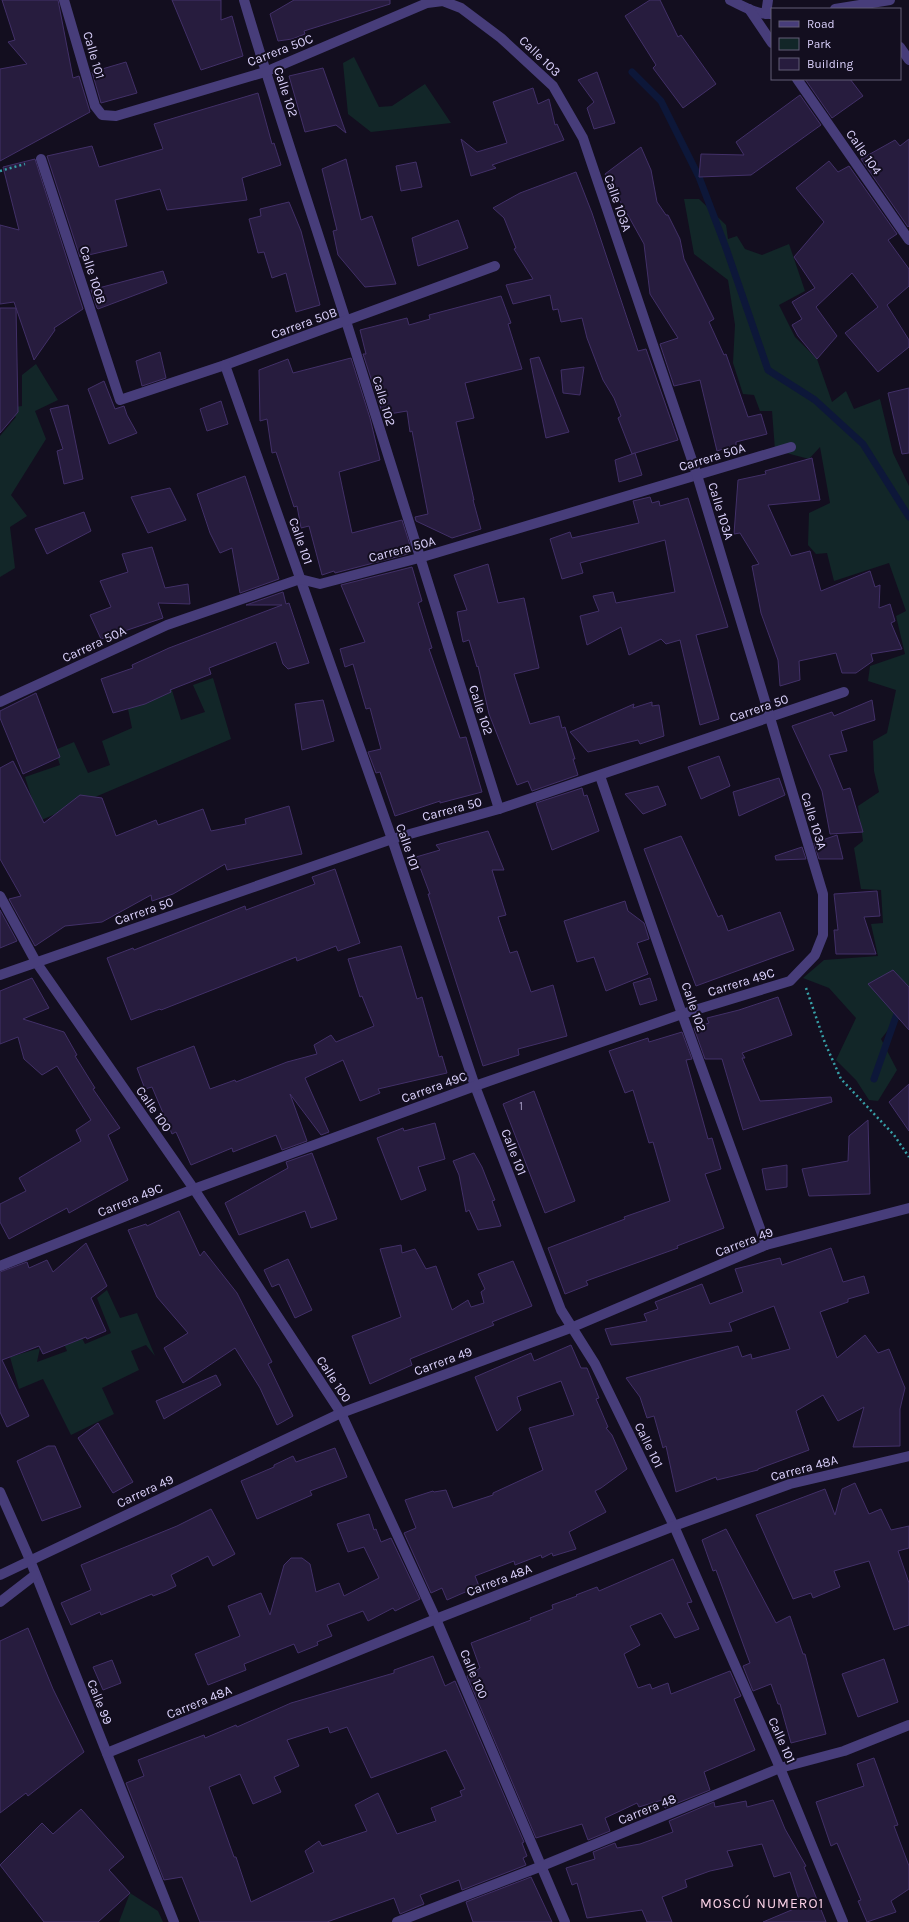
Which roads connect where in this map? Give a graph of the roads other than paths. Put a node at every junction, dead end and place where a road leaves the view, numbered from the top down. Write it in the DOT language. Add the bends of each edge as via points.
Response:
graph roads {
  1 [pos="64,0"];
  2 [pos="244,0"];
  3 [pos="730,0"];
  4 [pos="768,0"];
  5 [pos="890,0"];
  6 [pos="426,1"];
  7 [pos="872,4"];
  8 [pos="461,8"];
  9 [pos="842,8"];
  10 [pos="749,9"];
  11 [pos="769,14"];
  12 [pos="771,42"];
  13 [pos="901,48"];
  14 [pos="909,60"];
  15 [pos="265,72"];
  16 [pos="798,80"];
  17 [pos="102,115"];
  18 [pos="583,138"];
  19 [pos="41,159"];
  20 [pos="909,240"];
  21 [pos="495,266"];
  22 [pos="346,321"];
  23 [pos="225,365"];
  24 [pos="120,400"];
  25 [pos="791,447"];
  26 [pos="697,475"];
  27 [pos="419,558"];
  28 [pos="300,579"];
  29 [pos="844,692"];
  30 [pos="0,702"];
  31 [pos="769,718"];
  32 [pos="600,776"];
  33 [pos="499,809"];
  34 [pos="392,839"];
  35 [pos="823,894"];
  36 [pos="0,896"];
  37 [pos="36,962"];
  38 [pos="0,975"];
  39 [pos="682,1014"];
  40 [pos="474,1086"];
  41 [pos="194,1189"];
  42 [pos="909,1208"];
  43 [pos="766,1245"];
  44 [pos="0,1266"];
  45 [pos="572,1327"];
  46 [pos="341,1413"];
  47 [pos="909,1456"];
  48 [pos="0,1492"];
  49 [pos="674,1526"];
  50 [pos="30,1560"];
  51 [pos="0,1575"];
  52 [pos="35,1575"];
  53 [pos="0,1602"];
  54 [pos="436,1619"];
  55 [pos="909,1725"];
  56 [pos="107,1753"];
  57 [pos="780,1768"];
  58 [pos="542,1866"];
  59 [pos="174,1922"];
  60 [pos="397,1922"];
  61 [pos="565,1922"];
  62 [pos="843,1922"];
  1 -- 17 [label="street, Calle 101" via="95,106"];
  2 -- 15 [label="street, Calle 102"];
  3 -- 10 [label="street"];
  4 -- 11 [label="street"];
  5 -- 7 [label="street"];
  6 -- 8 [label="street, Carrera 50C" via="443,1"];
  6 -- 15 [label="street, Carrera 50C"];
  7 -- 9 [label="street"];
  8 -- 18 [label="street, Calle 103" via="501,38 553,86"];
  10 -- 11 [label="street"];
  10 -- 12 [label="street"];
  13 -- 14 [label="street"];
  15 -- 17 [label="street, Carrera 50C" via="116,116"];
  15 -- 22 [label="street, Calle 102"];
  16 -- 20 [label="street, Calle 104"];
  18 -- 26 [label="street, Calle 103A"];
  19 -- 24 [label="street, Calle 100B"];
  21 -- 22 [label="street, Carrera 50B"];
  22 -- 23 [label="street, Carrera 50B"];
  22 -- 27 [label="street, Calle 102"];
  23 -- 24 [label="street, Carrera 50B"];
  23 -- 28 [label="street, Calle 101"];
  25 -- 26 [label="street, Carrera 50A"];
  26 -- 27 [label="street, Carrera 50A"];
  26 -- 31 [label="street, Calle 103A"];
  27 -- 28 [label="street, Carrera 50A" via="320,584"];
  27 -- 33 [label="street, Calle 102"];
  28 -- 30 [label="street, Carrera 50A" via="167,625"];
  28 -- 34 [label="street, Calle 101"];
  29 -- 31 [label="street, Carrera 50"];
  31 -- 32 [label="street, Carrera 50"];
  31 -- 35 [label="street, Calle 103A"];
  32 -- 33 [label="street, Carrera 50"];
  32 -- 39 [label="street, Calle 102"];
  33 -- 34 [label="street, Carrera 50"];
  34 -- 37 [label="street, Carrera 50"];
  34 -- 40 [label="street, Calle 101"];
  35 -- 39 [label="street, Carrera 49C" via="823,935 815,955 790,981"];
  36 -- 37 [label="street, Calle 100"];
  37 -- 38 [label="street, Carrera 50"];
  37 -- 41 [label="street, Calle 100"];
  39 -- 40 [label="street, Carrera 49C"];
  39 -- 43 [label="street, Calle 102"];
  40 -- 41 [label="street, Carrera 49C"];
  40 -- 45 [label="street, Calle 101" via="561,1310"];
  41 -- 44 [label="street, Carrera 49C"];
  41 -- 46 [label="street, Calle 100"];
  42 -- 43 [label="street, Carrera 49"];
  43 -- 45 [label="street, Carrera 49"];
  45 -- 46 [label="street, Carrera 49"];
  45 -- 49 [label="street, Calle 101" via="595,1364"];
  46 -- 50 [label="street, Carrera 49"];
  46 -- 54 [label="street, Calle 100"];
  47 -- 49 [label="street, Carrera 48A" via="790,1484"];
  48 -- 50 [label="street, Calle 99"];
  49 -- 54 [label="street, Carrera 48A"];
  49 -- 57 [label="street, Calle 101"];
  50 -- 51 [label="street, Carrera 49"];
  50 -- 52 [label="street, Calle 99"];
  52 -- 53 [label="street"];
  52 -- 56 [label="street, Calle 99"];
  54 -- 56 [label="street, Carrera 48A"];
  54 -- 58 [label="street, Calle 100"];
  55 -- 57 [label="street, Carrera 48" via="844,1751"];
  56 -- 59 [label="street, Calle 99"];
  57 -- 58 [label="street, Carrera 48"];
  57 -- 62 [label="street, Calle 101"];
  58 -- 60 [label="street, Carrera 48"];
  58 -- 61 [label="street, Calle 100"];
}
